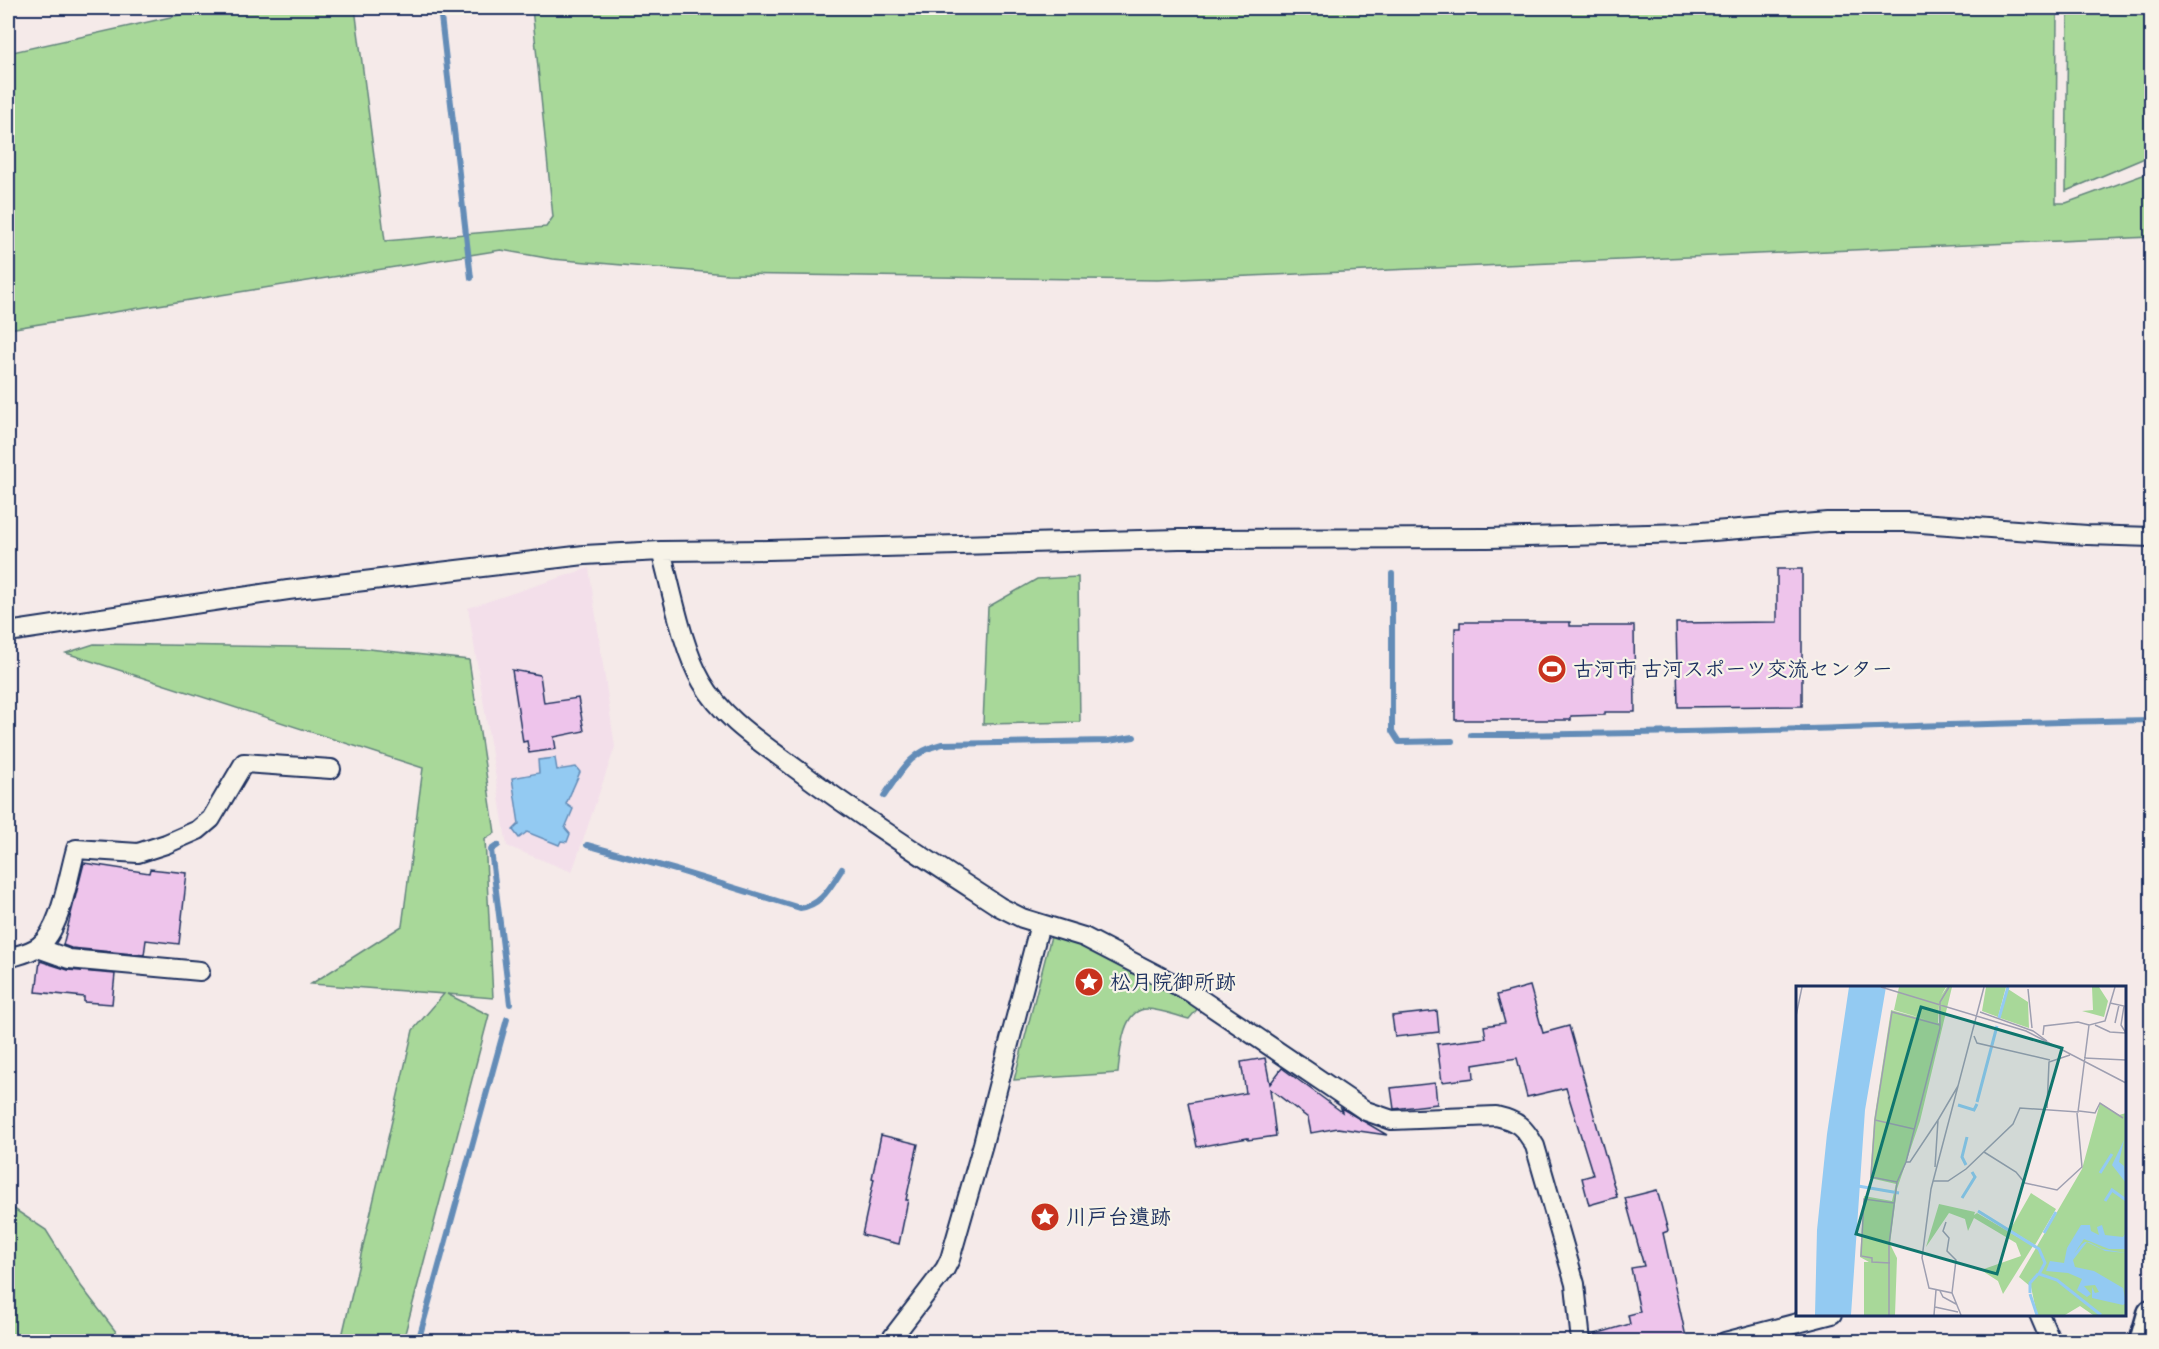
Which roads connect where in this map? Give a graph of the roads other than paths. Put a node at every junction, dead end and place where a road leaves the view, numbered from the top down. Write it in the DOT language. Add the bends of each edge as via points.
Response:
graph roads {
  1 [pos="2151,537"];
  2 [pos="662,551"];
  3 [pos="8,632"];
  4 [pos="331,769"];
  5 [pos="1040,924"];
  6 [pos="38,948"];
  7 [pos="8,958"];
  8 [pos="200,971"];
  9 [pos="2151,1314"];
  10 [pos="1824,1316"];
  11 [pos="2040,1316"];
  12 [pos="890,1341"];
  13 [pos="1581,1341"];
  14 [pos="1725,1341"];
  15 [pos="2051,1341"];
  16 [pos="2144,1341"];
  1 -- 2 [label="street" via="1907,522 1827,522 1688,533 1488,538 1179,538"];
  2 -- 3 [label="street" via="584,555 288,590"];
  2 -- 5 [label="street" via="690,657 721,708 846,806 999,907"];
  4 -- 6 [label="street" via="244,763 211,819 198,830 138,853 76,849 59,915 48,938"];
  5 -- 12 [label="street" via="950,1259"];
  5 -- 13 [label="street" via="1084,937 1190,992 1366,1112 1392,1120 1496,1116 1513,1120 1535,1146 1575,1284"];
  6 -- 7 [label="street"];
  6 -- 8 [label="street" via="69,959"];
  9 -- 16 [label="highway"];
  10 -- 14 [label="street"];
  11 -- 15 [label="street"];
}
